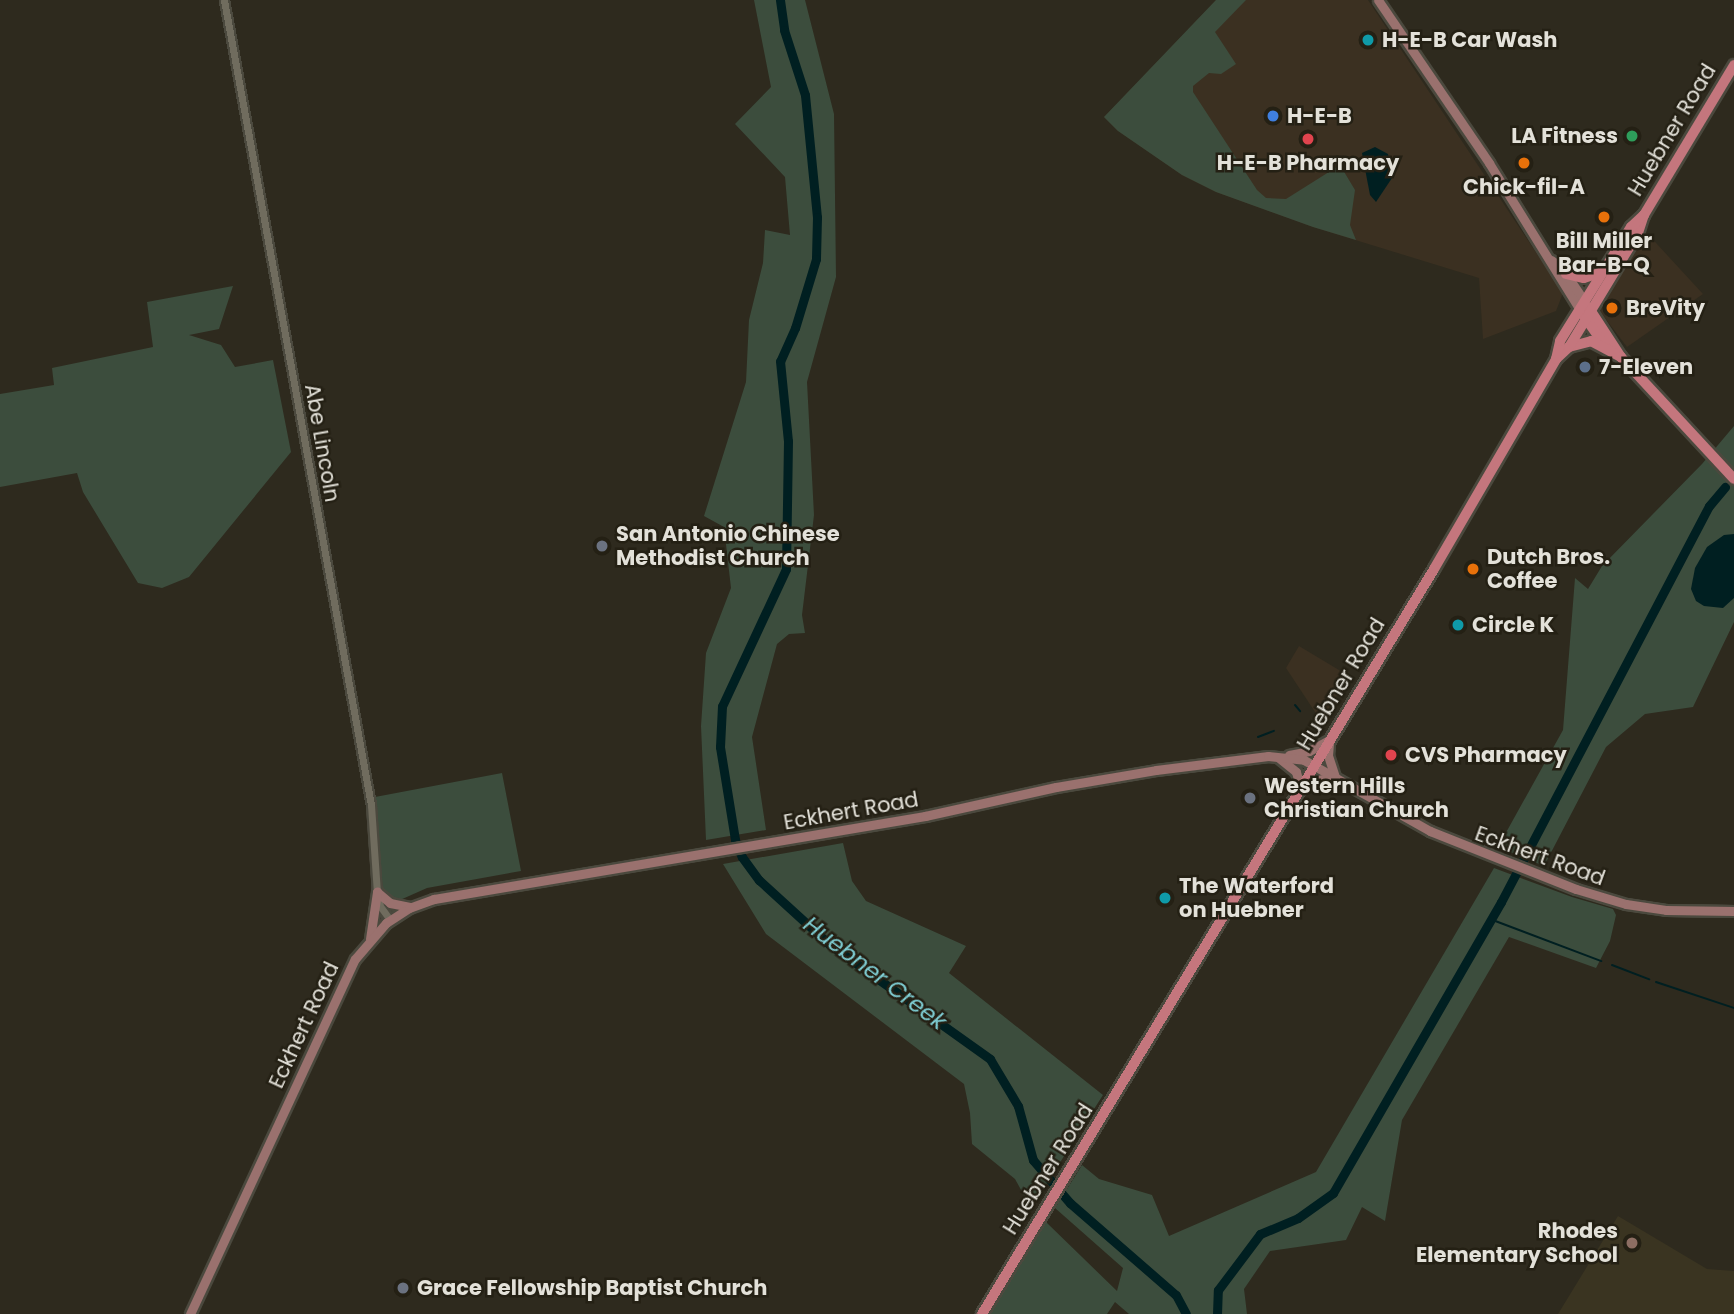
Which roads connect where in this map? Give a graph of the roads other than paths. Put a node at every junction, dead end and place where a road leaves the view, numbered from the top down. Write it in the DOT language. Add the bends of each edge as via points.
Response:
graph roads {
  1 [pos="224,0"];
  2 [pos="1378,0"];
  3 [pos="1734,65"];
  4 [pos="1644,215"];
  5 [pos="1550,259"];
  6 [pos="1603,272"];
  7 [pos="1566,274"];
  8 [pos="1585,311"];
  9 [pos="1569,347"];
  10 [pos="1608,350"];
  11 [pos="1621,357"];
  12 [pos="1556,359"];
  13 [pos="1734,479"];
  14 [pos="1329,740"];
  15 [pos="1277,757"];
  16 [pos="1315,766"];
  17 [pos="1335,777"];
  18 [pos="1301,789"];
  19 [pos="377,892"];
  20 [pos="412,907"];
  21 [pos="1734,911"];
  22 [pos="390,920"];
  23 [pos="370,939"];
  24 [pos="190,1314"];
  25 [pos="982,1314"];
  1 -- 19 [label="street, Abe Lincoln" via="371,805"];
  2 -- 5 [label="main road"];
  3 -- 4 [label="main road, Huebner Road"];
  4 -- 6 [label="main road, Huebner Road" via="1630,227"];
  4 -- 8 [label="main road, Huebner Road" via="1639,233"];
  5 -- 7 [label="main road"];
  5 -- 8 [label="main road"];
  6 -- 7 [label="main road" via="1584,278"];
  6 -- 8 [label="main road, Huebner Road"];
  7 -- 8 [label="main road"];
  8 -- 9 [label="main road, Huebner Road"];
  8 -- 10 [label="main road"];
  8 -- 11 [label="main road"];
  8 -- 12 [label="main road, Huebner Road" via="1560,341"];
  9 -- 10 [label="main road" via="1591,341"];
  9 -- 12 [label="main road, Huebner Road"];
  10 -- 11 [label="main road"];
  11 -- 13 [label="main road"];
  12 -- 14 [label="main road, Huebner Road"];
  14 -- 15 [label="main road" via="1308,751"];
  14 -- 16 [label="main road, Huebner Road"];
  14 -- 17 [label="main road"];
  15 -- 16 [label="main road, Eckhert Road"];
  15 -- 18 [label="main road" via="1296,772"];
  15 -- 20 [label="main road, Eckhert Road" via="1211,761 1056,787 925,816 444,897"];
  16 -- 17 [label="main road, Eckhert Road"];
  16 -- 18 [label="main road, Huebner Road"];
  17 -- 18 [label="main road"];
  17 -- 21 [label="main road, Eckhert Road" via="1409,821 1539,875 1626,904 1677,911"];
  18 -- 25 [label="main road, Huebner Road"];
  19 -- 20 [label="main road" via="390,903"];
  19 -- 22 [label="street, Abe Lincoln"];
  19 -- 23 [label="main road"];
  20 -- 22 [label="main road, Eckhert Road"];
  22 -- 23 [label="main road, Eckhert Road"];
  23 -- 24 [label="main road, Eckhert Road" via="341,986"];
}
